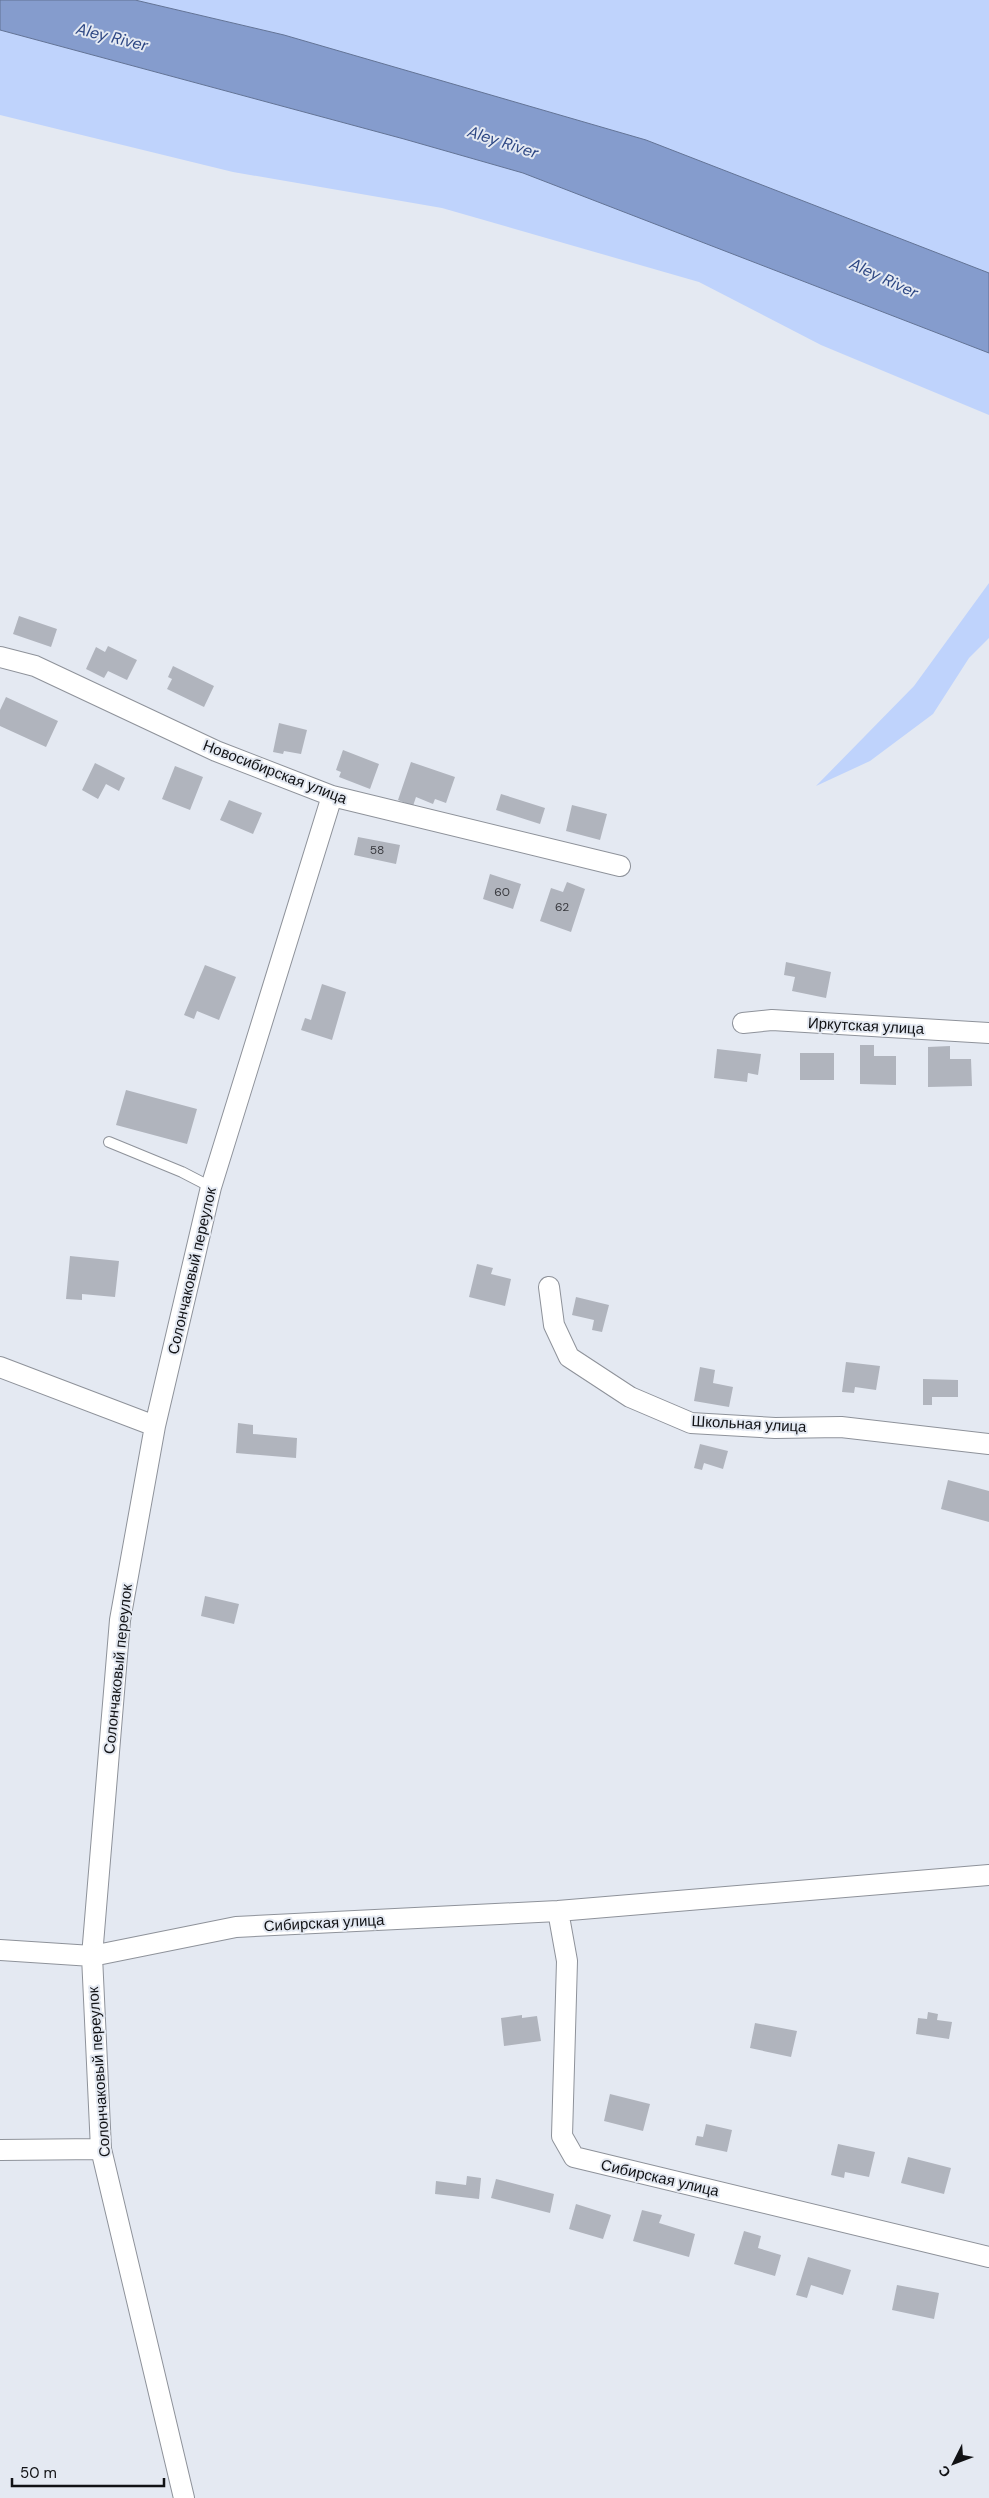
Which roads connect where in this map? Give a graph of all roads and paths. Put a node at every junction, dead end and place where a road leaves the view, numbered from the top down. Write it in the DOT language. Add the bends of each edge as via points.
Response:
graph roads {
  1 [pos="0,656"];
  2 [pos="332,796"];
  3 [pos="620,866"];
  4 [pos="743,1023"];
  5 [pos="989,1033"];
  6 [pos="109,1142"];
  7 [pos="211,1187"];
  8 [pos="549,1287"];
  9 [pos="0,1366"];
  10 [pos="155,1426"];
  11 [pos="989,1444"];
  12 [pos="989,1874"];
  13 [pos="558,1911"];
  14 [pos="0,1950"];
  15 [pos="92,1956"];
  16 [pos="101,2149"];
  17 [pos="0,2150"];
  18 [pos="989,2257"];
  19 [pos="184,2498"];
  1 -- 2 [label="street, Новосибирская улица" via="35,666 216,751"];
  2 -- 3 [label="street, Новосибирская улица"];
  2 -- 7 [label="street, Солончаковый переулок"];
  4 -- 5 [label="street, Иркутская улица" via="772,1020"];
  6 -- 7 [label="lane"];
  7 -- 10 [label="street, Солончаковый переулок"];
  8 -- 11 [label="street, Школьная улица" via="554,1325 568,1357 630,1397 690,1423 775,1428 841,1427"];
  9 -- 10 [label="street"];
  10 -- 15 [label="street, Солончаковый переулок" via="120,1620"];
  12 -- 13 [label="street, Сибирская улица"];
  13 -- 15 [label="street, Сибирская улица" via="236,1927"];
  13 -- 18 [label="street, Сибирская улица" via="567,1961 562,2136 574,2157"];
  14 -- 15 [label="street, Сибирская улица"];
  15 -- 16 [label="street, Солончаковый переулок"];
  16 -- 17 [label="street"];
  16 -- 19 [label="street, Солончаковый переулок"];
}
